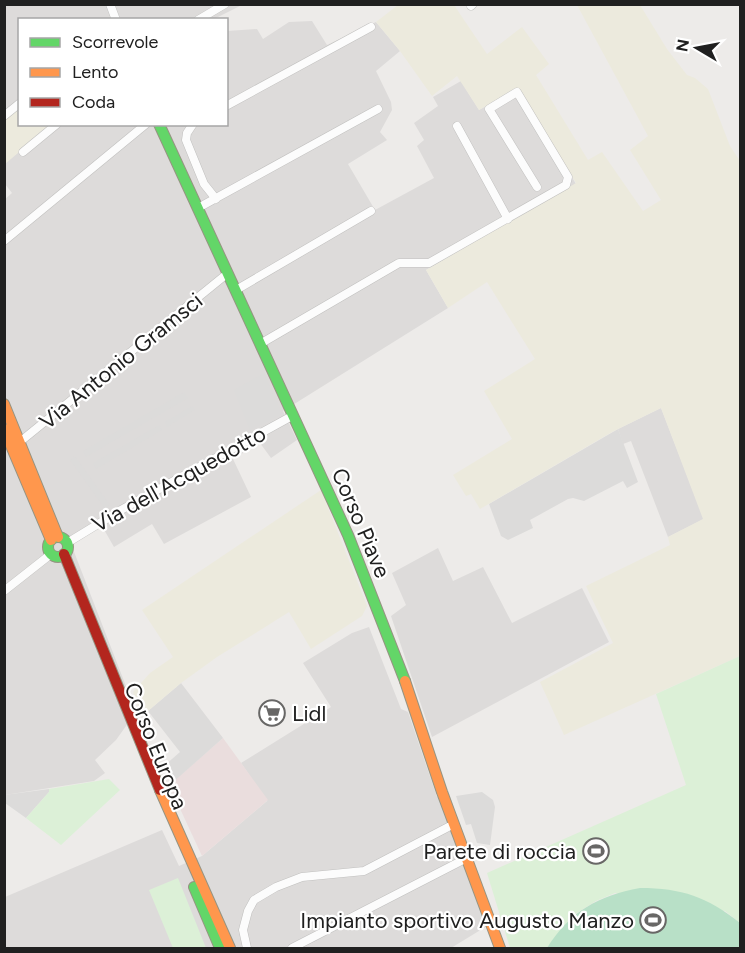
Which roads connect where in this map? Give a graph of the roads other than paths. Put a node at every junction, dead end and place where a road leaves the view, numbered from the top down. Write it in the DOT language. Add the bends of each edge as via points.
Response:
graph roads {
  1 [pos="225,4"];
  2 [pos="201,18"];
  3 [pos="371,27"];
  4 [pos="18,105"];
  5 [pos="228,105"];
  6 [pos="378,109"];
  7 [pos="4,116"];
  8 [pos="55,126"];
  9 [pos="144,126"];
  10 [pos="160,126"];
  11 [pos="192,126"];
  12 [pos="457,126"];
  13 [pos="23,152"];
  14 [pos="537,187"];
  15 [pos="216,199"];
  16 [pos="198,208"];
  17 [pos="371,211"];
  18 [pos="508,219"];
  19 [pos="4,241"];
  20 [pos="228,273"];
  21 [pos="236,290"];
  22 [pos="260,344"];
  23 [pos="4,405"];
  24 [pos="292,416"];
  25 [pos="4,429"];
  26 [pos="16,445"];
  27 [pos="58,548"];
  28 [pos="4,591"];
  29 [pos="454,824"];
  30 [pos="467,858"];
  31 [pos="220,948"];
  32 [pos="230,948"];
  33 [pos="247,948"];
  34 [pos="292,948"];
  35 [pos="500,948"];
  1 -- 2 [label="street"];
  3 -- 5 [label="street"];
  4 -- 7 [label="street"];
  6 -- 15 [label="street"];
  8 -- 13 [label="street"];
  9 -- 19 [label="street"];
  10 -- 16 [label="main road, Corso Piave"];
  11 -- 15 [label="street" via="186,140 204,184"];
  12 -- 18 [label="street"];
  14 -- 18 [label="street" via="489,109 517,92 568,177 566,185"];
  15 -- 16 [label="street"];
  16 -- 20 [label="main road, Corso Piave"];
  17 -- 21 [label="street"];
  18 -- 22 [label="street" via="429,263 399,263"];
  20 -- 21 [label="main road, Corso Piave"];
  20 -- 26 [label="street, Via Antonio Gramsci"];
  21 -- 22 [label="main road, Corso Piave"];
  22 -- 24 [label="main road, Corso Piave"];
  23 -- 26 [label="main road, Corso Europa"];
  24 -- 27 [label="street, Via dell'Acquedotto"];
  24 -- 29 [label="main road, Corso Piave" via="348,535 403,675"];
  25 -- 26 [label="main road, Corso Europa"];
  26 -- 27 [label="main road, Corso Europa"];
  27 -- 28 [label="street, Via dell'Acquedotto"];
  27 -- 31 [label="main road, Corso Europa"];
  27 -- 32 [label="main road, Corso Europa" via="188,858"];
  29 -- 30 [label="main road, Corso Piave"];
  29 -- 33 [label="street" via="364,871 302,877 254,900 243,930"];
  30 -- 34 [label="street"];
  30 -- 35 [label="main road, Corso Piave"];
}
